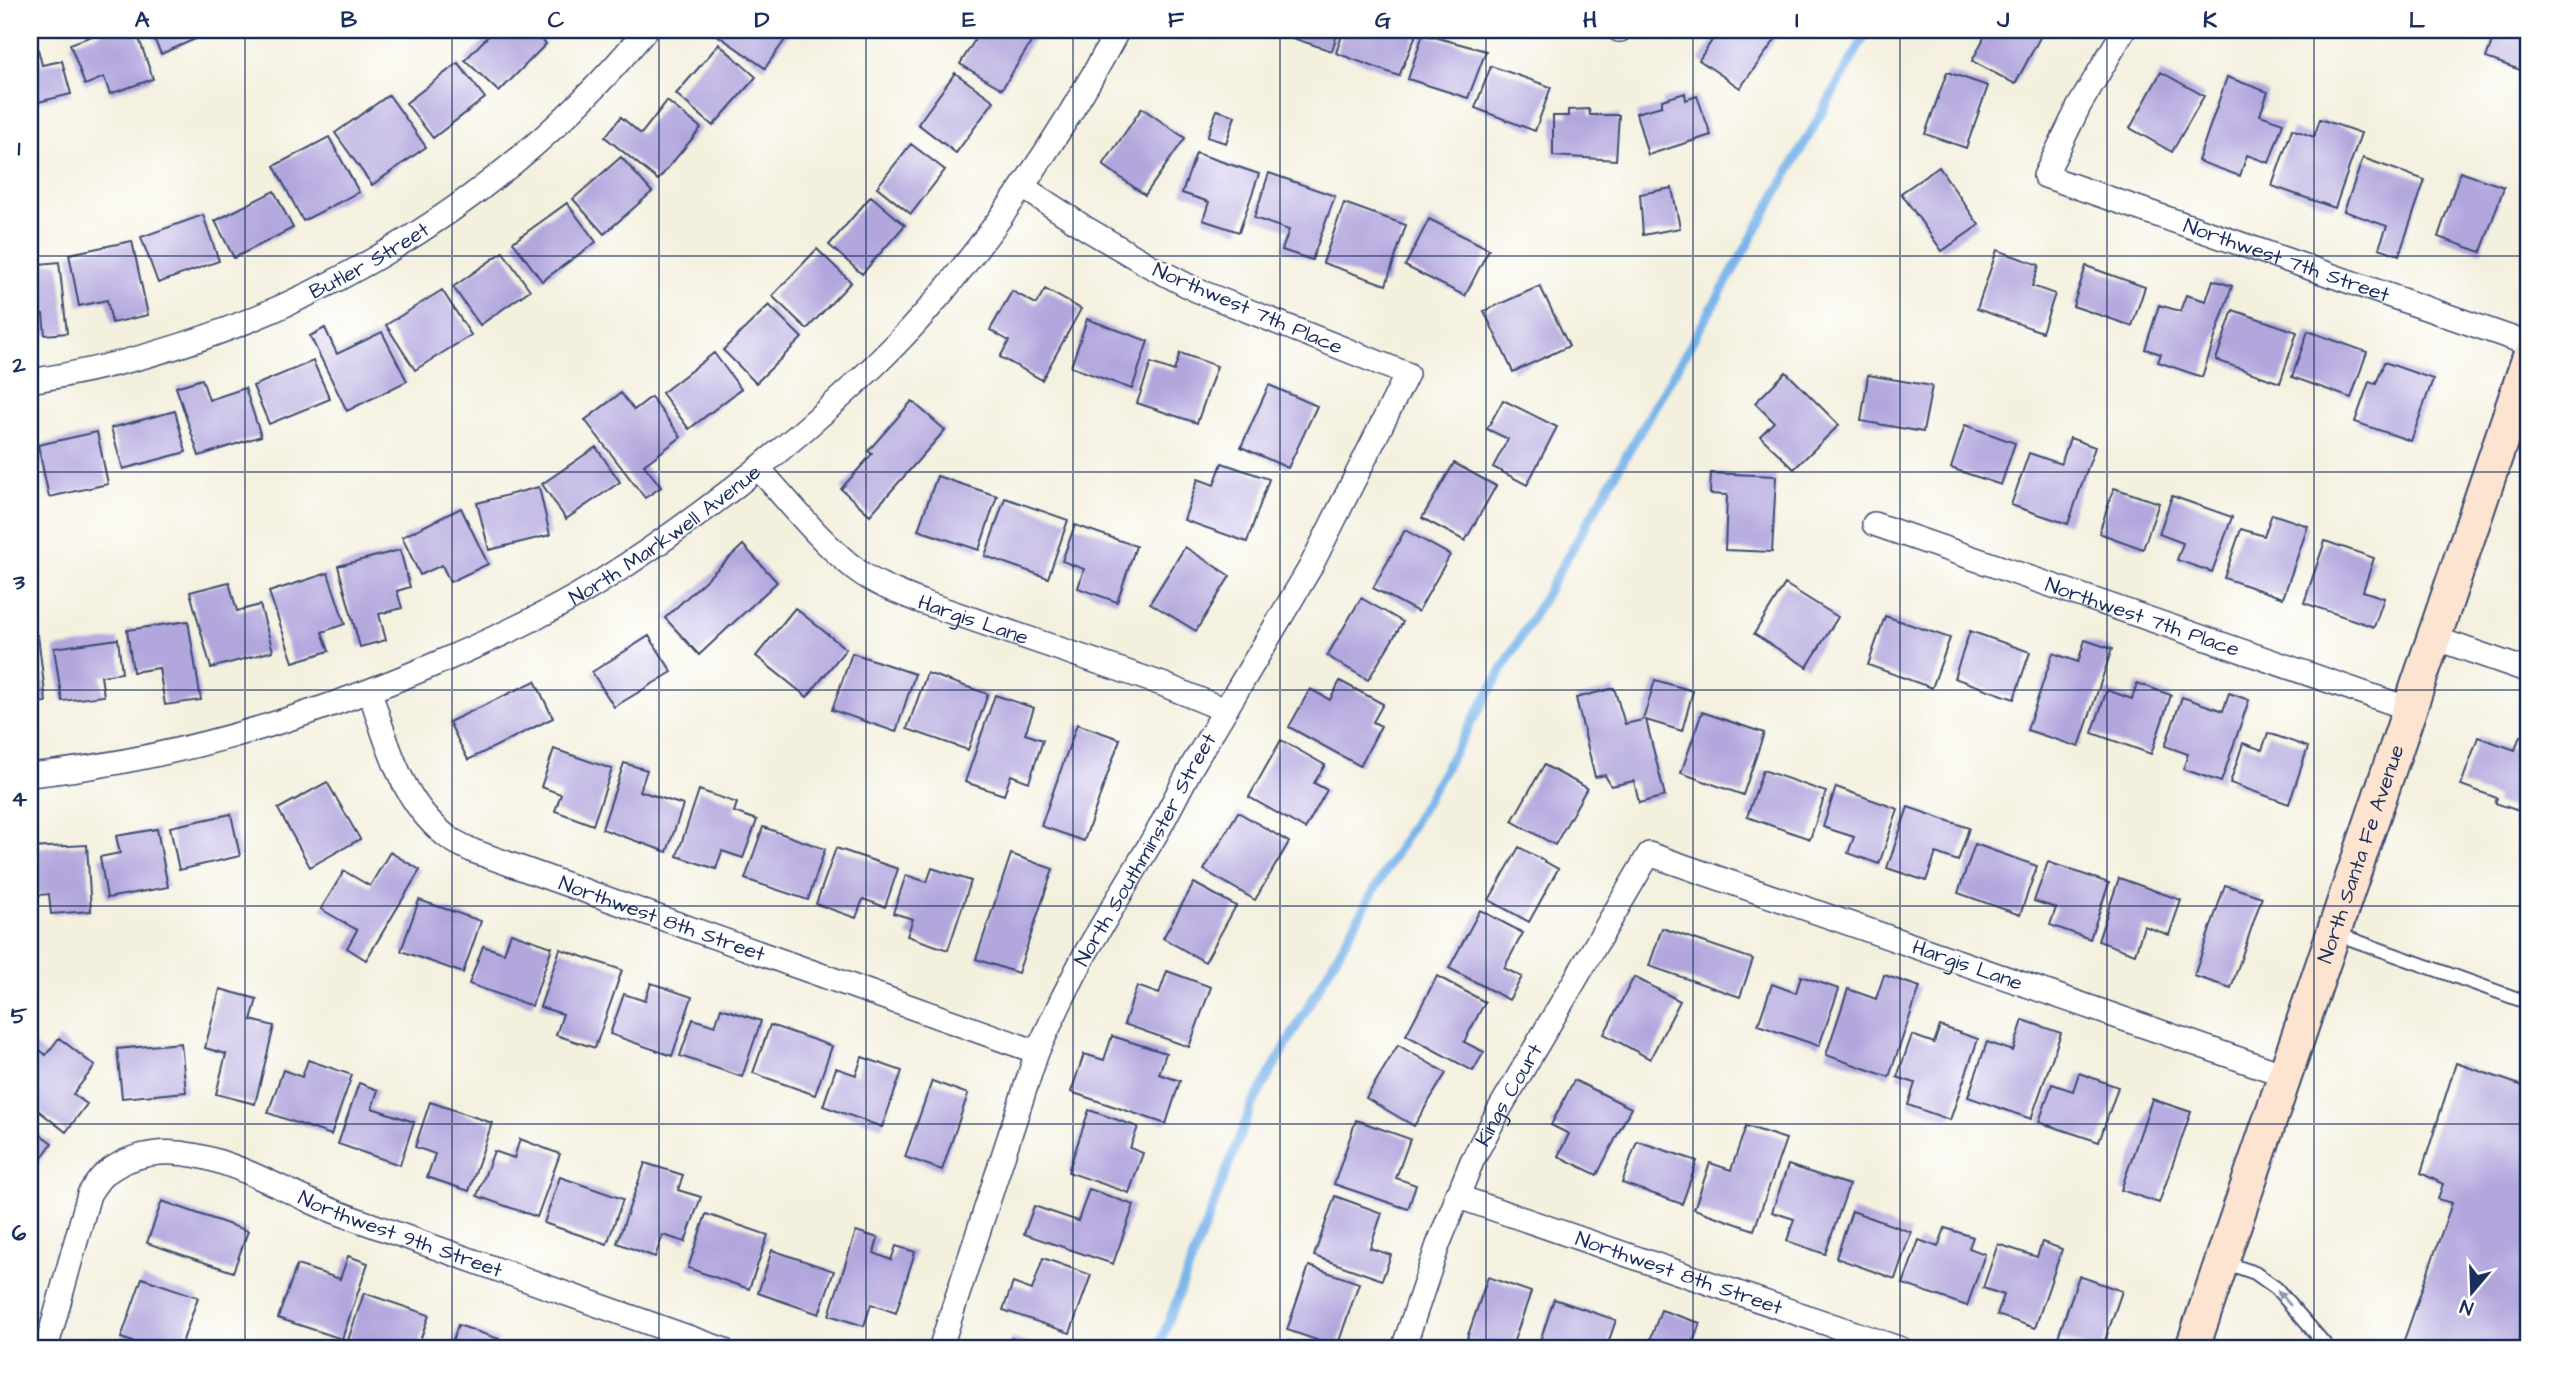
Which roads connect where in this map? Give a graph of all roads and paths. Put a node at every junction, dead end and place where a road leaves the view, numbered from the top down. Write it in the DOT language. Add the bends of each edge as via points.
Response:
graph roads {
  1 [pos="646,30"];
  2 [pos="1118,30"];
  3 [pos="2124,30"];
  4 [pos="1023,187"];
  5 [pos="2529,344"];
  6 [pos="2529,358"];
  7 [pos="1407,374"];
  8 [pos="30,381"];
  9 [pos="759,469"];
  10 [pos="1874,524"];
  11 [pos="2434,638"];
  12 [pos="2529,671"];
  13 [pos="370,692"];
  14 [pos="2410,709"];
  15 [pos="1225,710"];
  16 [pos="30,775"];
  17 [pos="1649,854"];
  18 [pos="2334,933"];
  19 [pos="2529,1003"];
  20 [pos="1037,1052"];
  21 [pos="2285,1075"];
  22 [pos="1456,1196"];
  23 [pos="2222,1261"];
  24 [pos="46,1349"];
  25 [pos="722,1349"];
  26 [pos="940,1349"];
  27 [pos="1403,1349"];
  28 [pos="1901,1349"];
  29 [pos="2192,1349"];
  30 [pos="2329,1349"];
  1 -- 8 [label="street, Butler Street" via="578,105 513,162 452,211 365,266 291,303 202,338"];
  2 -- 4 [label="street, North Markwell Avenue"];
  3 -- 5 [label="street, Northwest 7th Street" via="2045,176"];
  4 -- 7 [label="street, Northwest 7th Place" via="1150,267 1196,290"];
  4 -- 9 [label="street, North Markwell Avenue" via="909,331"];
  6 -- 11 [label="main road, North Santa Fe Avenue"];
  7 -- 15 [label="street, North Southminster Street" via="1310,568"];
  9 -- 13 [label="street, North Markwell Avenue" via="593,587 491,640"];
  9 -- 15 [label="street, Hargis Lane" via="825,541 884,587"];
  10 -- 14 [label="street, Northwest 7th Place"];
  11 -- 12 [label="street"];
  11 -- 14 [label="main road, North Santa Fe Avenue"];
  13 -- 16 [label="street, North Markwell Avenue" via="248,732 158,754"];
  13 -- 20 [label="street, Northwest 8th Street" via="409,796 427,819 473,851"];
  14 -- 18 [label="main road, North Santa Fe Avenue"];
  15 -- 20 [label="street, North Southminster Street" via="1085,954"];
  17 -- 21 [label="street, Hargis Lane"];
  17 -- 22 [label="street, Kings Court" via="1500,1108"];
  18 -- 19 [label="lane"];
  18 -- 21 [label="main road, North Santa Fe Avenue"];
  20 -- 26 [label="street, North Southminster Street"];
  21 -- 23 [label="main road, North Santa Fe Avenue"];
  22 -- 27 [label="street, Kings Court"];
  22 -- 28 [label="street, Northwest 8th Street"];
  23 -- 29 [label="main road, North Santa Fe Avenue"];
  30 -- 23 [label="lane, one-way" via="2276,1288 2255,1273"];
  24 -- 25 [label="street, Northwest 9th Street" via="89,1194 104,1174 126,1161 177,1152 204,1156 358,1220"];
}
